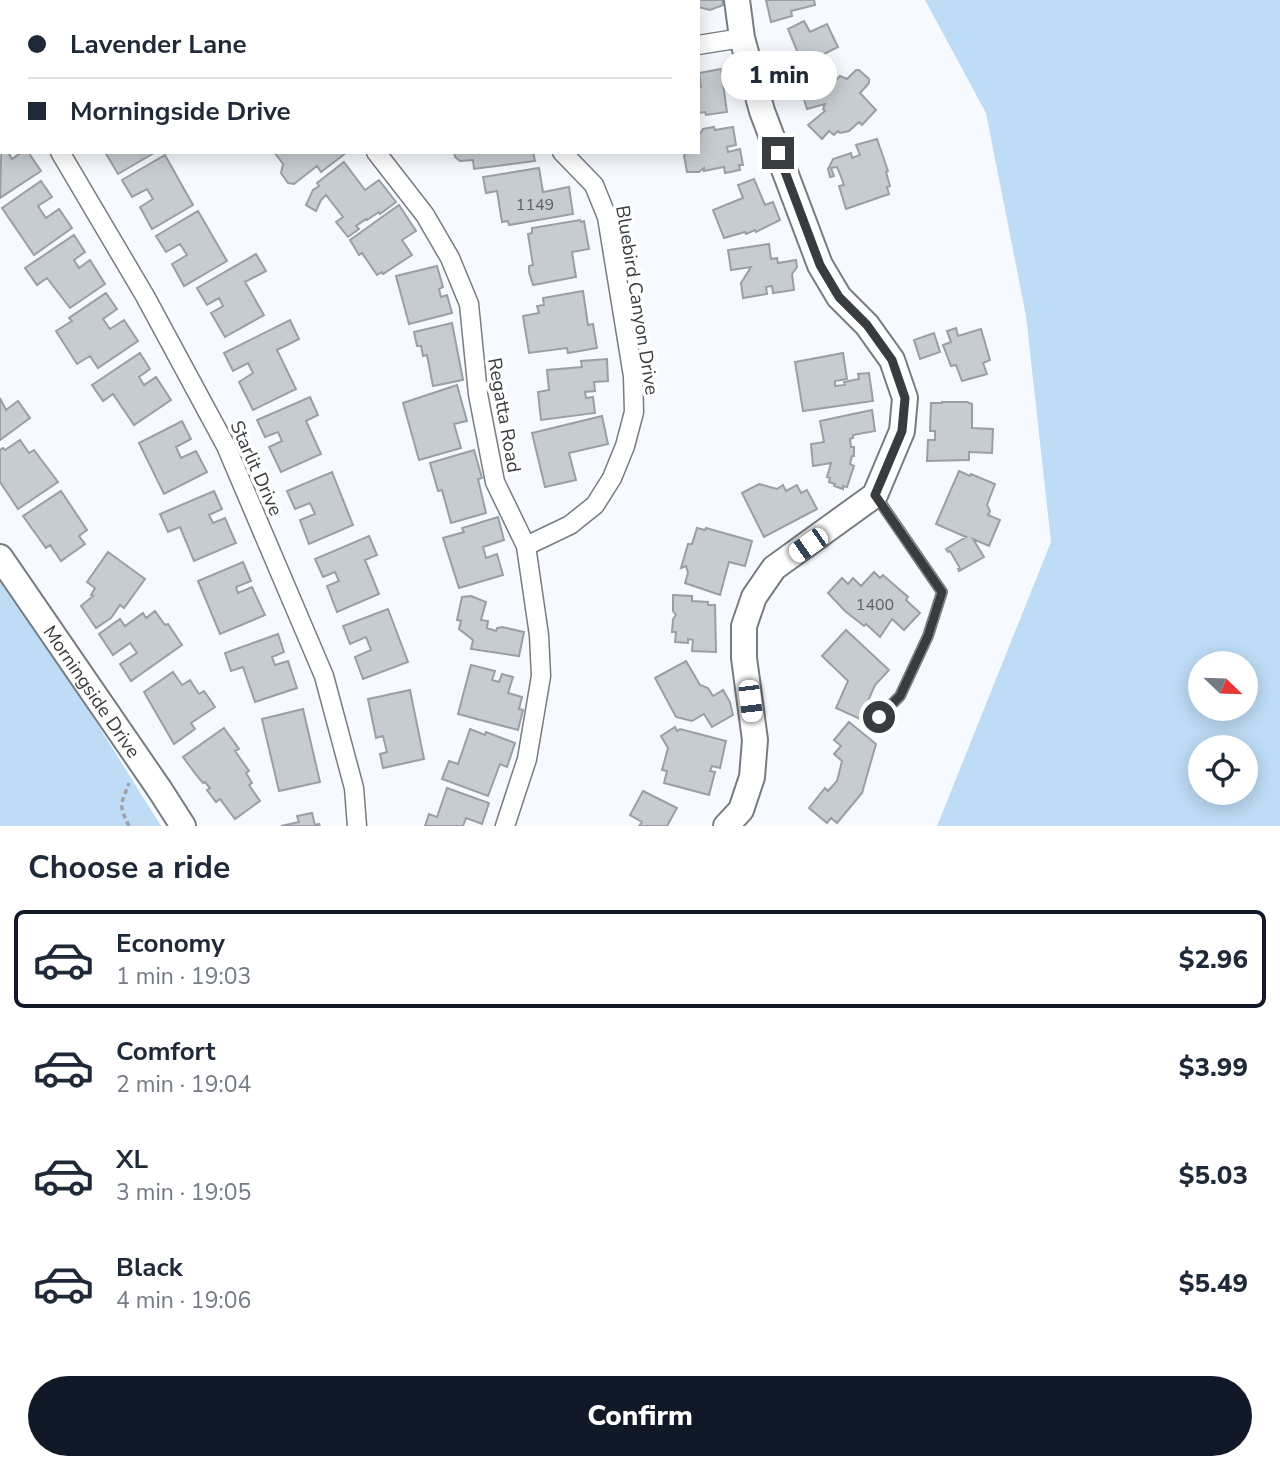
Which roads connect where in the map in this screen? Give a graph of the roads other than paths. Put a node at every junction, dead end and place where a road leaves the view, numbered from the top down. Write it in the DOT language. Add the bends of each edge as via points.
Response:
graph roads {
  1 [pos="737,0"];
  2 [pos="742,38"];
  3 [pos="700,46"];
  4 [pos="61,154"];
  5 [pos="378,154"];
  6 [pos="564,154"];
  7 [pos="875,495"];
  8 [pos="526,547"];
  9 [pos="0,557"];
  10 [pos="879,717"];
  11 [pos="183,826"];
  12 [pos="357,826"];
  13 [pos="505,826"];
  14 [pos="726,826"];
  1 -- 2 [label="street"];
  2 -- 3 [label="street"];
  2 -- 7 [label="street" via="762,111 820,265 839,297 892,360 905,398 902,431"];
  4 -- 12 [label="street, Starlit Drive" via="226,446 324,676 354,788"];
  5 -- 8 [label="street, Regatta Road" via="425,215 469,304 478,394 495,482"];
  6 -- 8 [label="street, Bluebird Canyon Drive" via="594,185 607,217 633,376 634,412 612,478 595,505 570,525"];
  7 -- 10 [label="lane" via="942,592 900,696"];
  7 -- 14 [label="street" via="774,568 754,597 744,626 755,740 752,777 741,810"];
  8 -- 13 [label="street, Regatta Road" via="541,676 527,760"];
  9 -- 11 [label="street, Morningside Drive"];
}
